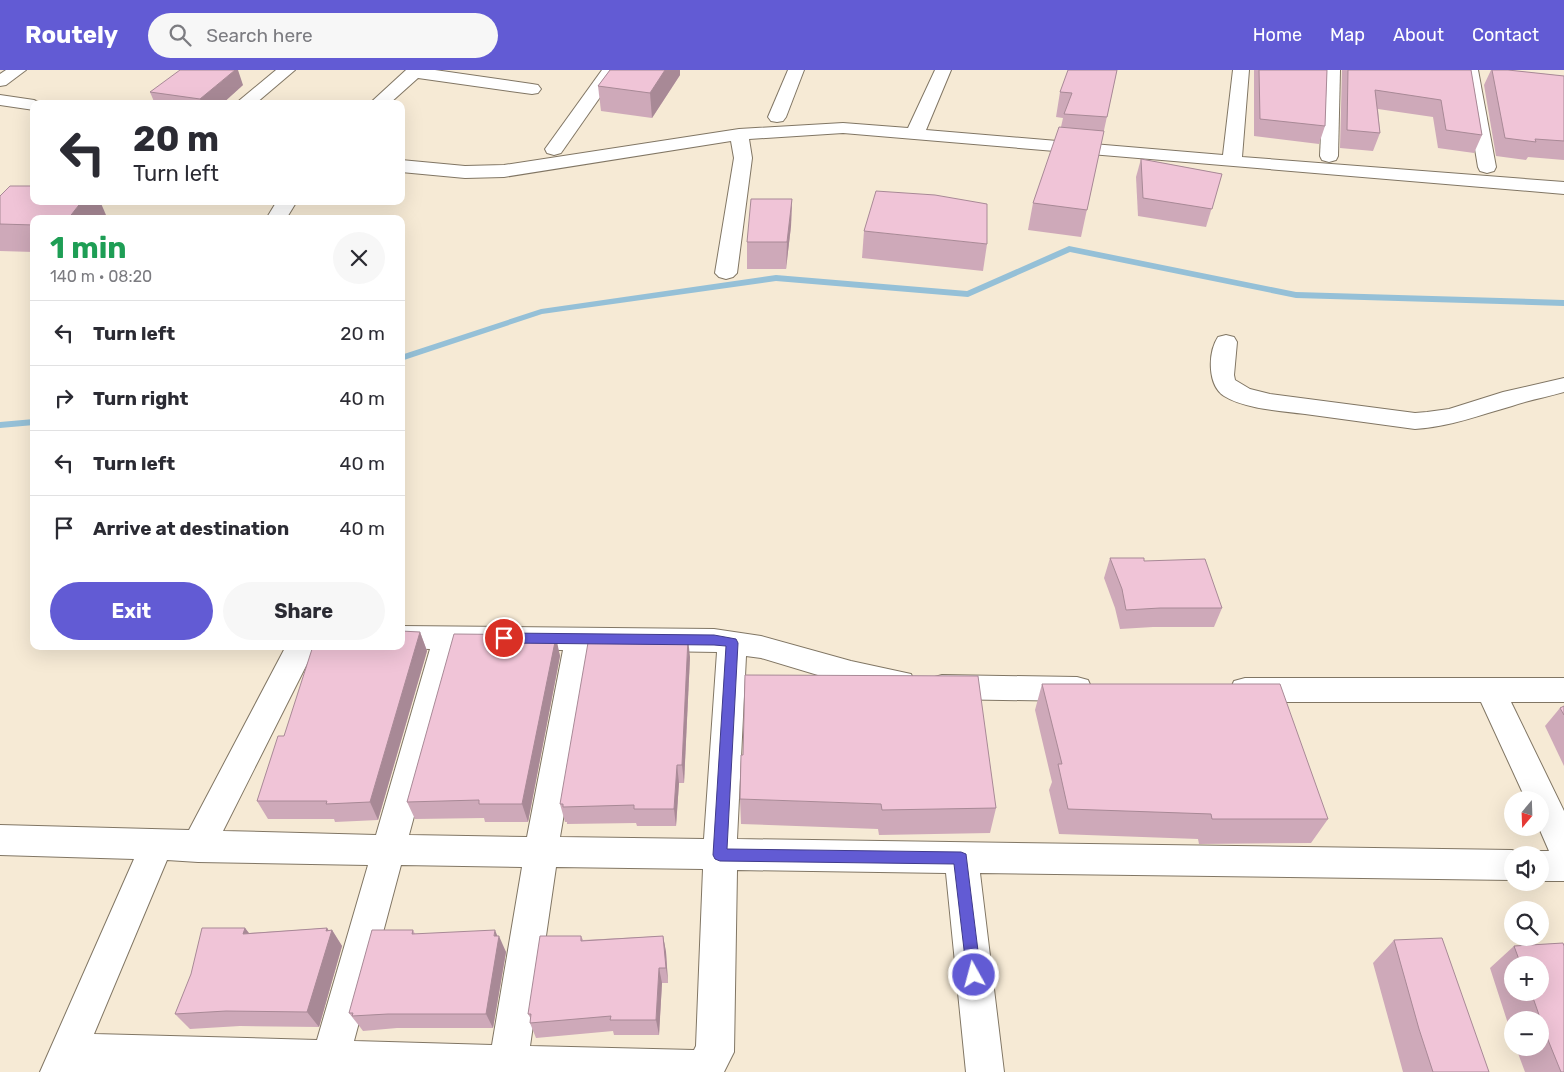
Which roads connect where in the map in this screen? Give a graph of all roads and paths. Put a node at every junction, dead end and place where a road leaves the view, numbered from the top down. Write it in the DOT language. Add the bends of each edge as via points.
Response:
graph roads {
  1 [pos="18,70"];
  2 [pos="287,70"];
  3 [pos="611,70"];
  4 [pos="796,70"];
  5 [pos="942,70"];
  6 [pos="1241,70"];
  7 [pos="1332,70"];
  8 [pos="1470,70"];
  9 [pos="415,71"];
  10 [pos="1489,72"];
  11 [pos="0,81"];
  12 [pos="532,89"];
  13 [pos="0,100"];
  14 [pos="249,100"];
  15 [pos="382,100"];
  16 [pos="30,104"];
  17 [pos="0,116"];
  18 [pos="777,116"];
  19 [pos="30,120"];
  20 [pos="918,127"];
  21 [pos="738,134"];
  22 [pos="410,149"];
  23 [pos="554,149"];
  24 [pos="1232,154"];
  25 [pos="1329,156"];
  26 [pos="405,166"];
  27 [pos="1487,168"];
  28 [pos="1564,173"];
  29 [pos="1564,188"];
  30 [pos="726,273"];
  31 [pos="1226,342"];
  32 [pos="1564,385"];
  33 [pos="405,637"];
  34 [pos="448,637"];
  35 [pos="580,638"];
  36 [pos="732,643"];
  37 [pos="299,650"];
  38 [pos="1106,690"];
  39 [pos="1214,690"];
  40 [pos="1490,690"];
  41 [pos="1564,690"];
  42 [pos="0,840"];
  43 [pos="156,844"];
  44 [pos="198,846"];
  45 [pos="1564,846"];
  46 [pos="388,850"];
  47 [pos="541,852"];
  48 [pos="720,855"];
  49 [pos="961,858"];
  50 [pos="1504,865"];
  51 [pos="1549,866"];
  52 [pos="1564,866"];
  53 [pos="63,1062"];
  54 [pos="329,1066"];
  55 [pos="507,1068"];
  56 [pos="985,1072"];
  1 -- 11 [label="street"];
  2 -- 14 [label="street"];
  3 -- 23 [label="street"];
  4 -- 18 [label="street"];
  5 -- 20 [label="street"];
  6 -- 24 [label="street"];
  7 -- 25 [label="street"];
  8 -- 10 [label="street"];
  8 -- 27 [label="street"];
  9 -- 12 [label="street"];
  9 -- 15 [label="street"];
  13 -- 16 [label="street"];
  17 -- 19 [label="street"];
  18 -- 20 [label="street" via="837,113"];
  18 -- 23 [label="street" via="735,119"];
  20 -- 21 [label="street"];
  20 -- 24 [label="street"];
  21 -- 26 [label="street" via="504,171 465,172"];
  21 -- 30 [label="street" via="743,158"];
  22 -- 23 [label="street" via="514,154"];
  24 -- 25 [label="street"];
  24 -- 29 [label="street"];
  25 -- 27 [label="street"];
  27 -- 28 [label="street"];
  31 -- 32 [label="street" via="1224,383 1242,395 1270,402 1415,422 1450,418"];
  33 -- 34 [label="street"];
  34 -- 35 [label="street"];
  34 -- 46 [label="street"];
  35 -- 36 [label="street"];
  35 -- 47 [label="street"];
  36 -- 38 [label="street" via="761,647 891,682 943,687"];
  36 -- 48 [label="street"];
  37 -- 44 [label="street"];
  39 -- 40 [label="street"];
  40 -- 41 [label="street"];
  40 -- 45 [label="street"];
  42 -- 43 [label="street"];
  43 -- 44 [label="street"];
  43 -- 53 [label="street"];
  44 -- 46 [label="street"];
  46 -- 47 [label="street"];
  46 -- 54 [label="street"];
  47 -- 48 [label="street"];
  47 -- 55 [label="street"];
  48 -- 49 [label="street"];
  48 -- 55 [label="street" via="715,1052 705,1066 689,1070"];
  49 -- 50 [label="street"];
  49 -- 56 [label="street"];
  51 -- 52 [label="street"];
  53 -- 54 [label="street"];
  54 -- 55 [label="street"];
}
